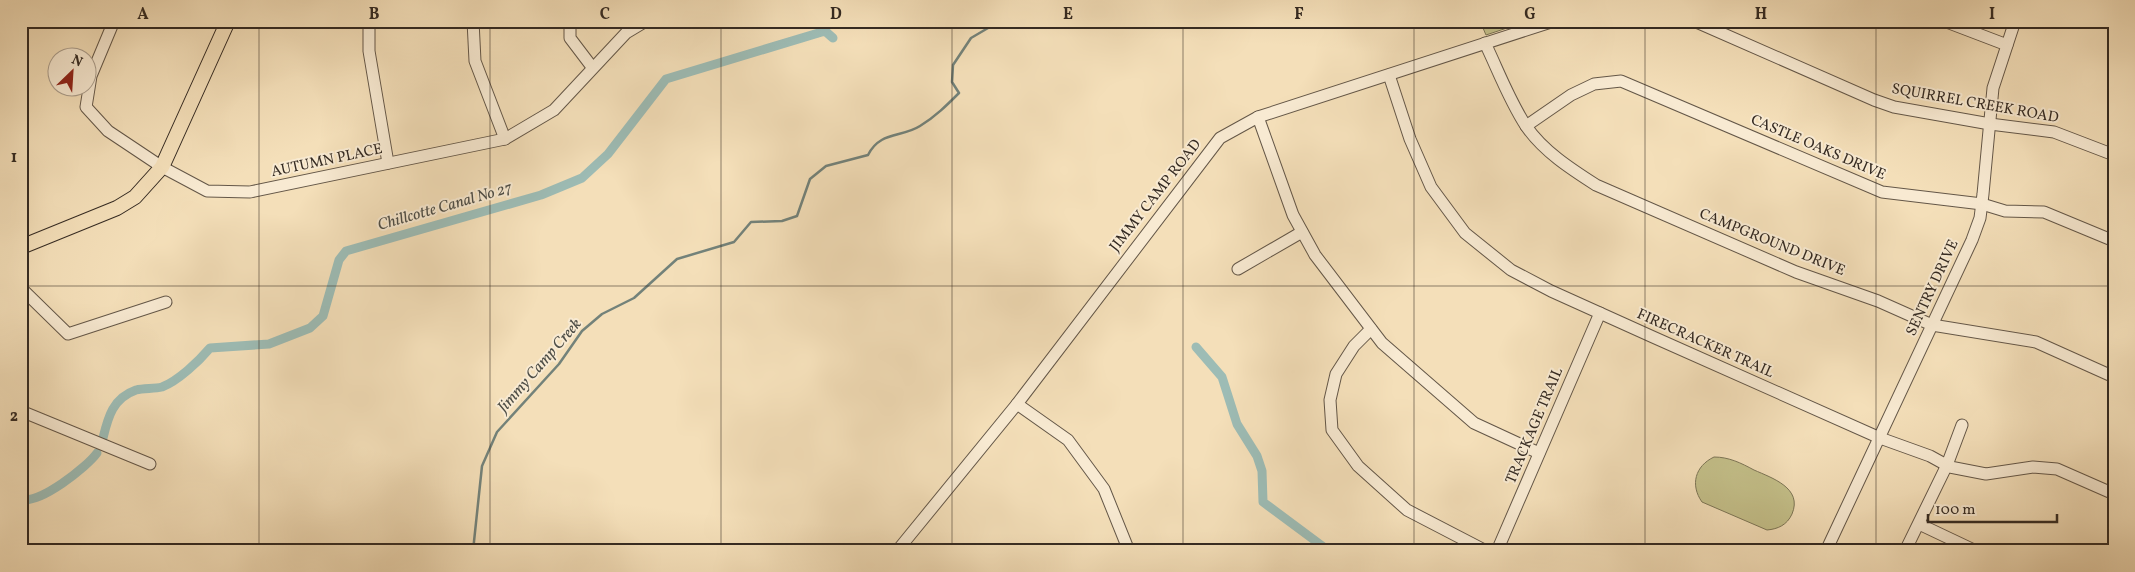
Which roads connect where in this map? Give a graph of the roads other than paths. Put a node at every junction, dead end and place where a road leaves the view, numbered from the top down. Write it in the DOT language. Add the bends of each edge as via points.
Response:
graph roads {
  1 [pos="114,21"];
  2 [pos="228,21"];
  3 [pos="368,21"];
  4 [pos="473,21"];
  5 [pos="570,21"];
  6 [pos="646,21"];
  7 [pos="1554,21"];
  8 [pos="1694,21"];
  9 [pos="1944,21"];
  10 [pos="2014,21"];
  11 [pos="1486,43"];
  12 [pos="2007,45"];
  13 [pos="592,67"];
  14 [pos="1388,75"];
  15 [pos="1258,117"];
  16 [pos="1990,124"];
  17 [pos="1526,126"];
  18 [pos="505,139"];
  19 [pos="2114,155"];
  20 [pos="388,163"];
  21 [pos="162,167"];
  22 [pos="1982,204"];
  23 [pos="1302,232"];
  24 [pos="2114,241"];
  25 [pos="21,247"];
  26 [pos="1238,269"];
  27 [pos="21,288"];
  28 [pos="166,302"];
  29 [pos="1600,313"];
  30 [pos="1932,325"];
  31 [pos="1371,329"];
  32 [pos="2114,377"];
  33 [pos="1016,404"];
  34 [pos="21,411"];
  35 [pos="1962,425"];
  36 [pos="1880,438"];
  37 [pos="1539,453"];
  38 [pos="150,464"];
  39 [pos="1947,465"];
  40 [pos="2114,494"];
  41 [pos="1919,524"];
  42 [pos="897,551"];
  43 [pos="1129,551"];
  44 [pos="1486,551"];
  45 [pos="1497,551"];
  46 [pos="1826,551"];
  47 [pos="1905,551"];
  48 [pos="1976,551"];
  1 -- 21 [label="street, AUTUMN PLACE" via="91,76 86,107 108,131"];
  2 -- 21 [label="main road"];
  3 -- 20 [label="street" via="369,51"];
  4 -- 18 [label="street" via="475,61"];
  5 -- 13 [label="street" via="570,38"];
  6 -- 13 [label="street, AUTUMN PLACE" via="626,33"];
  7 -- 11 [label="street, JIMMY CAMP ROAD"];
  8 -- 16 [label="street, SQUIRREL CREEK ROAD" via="1894,107"];
  9 -- 12 [label="street"];
  10 -- 12 [label="street, SENTRY DRIVE"];
  11 -- 14 [label="street, JIMMY CAMP ROAD"];
  11 -- 17 [label="street, CAMPGROUND DRIVE"];
  12 -- 16 [label="street, SENTRY DRIVE" via="1993,88"];
  13 -- 18 [label="street, AUTUMN PLACE" via="554,110"];
  14 -- 15 [label="street, JIMMY CAMP ROAD"];
  14 -- 29 [label="street, FIRECRACKER TRAIL" via="1431,187 1465,233 1511,270"];
  15 -- 23 [label="street"];
  15 -- 33 [label="street, JIMMY CAMP ROAD" via="1220,138"];
  16 -- 19 [label="street, SQUIRREL CREEK ROAD" via="2054,132"];
  16 -- 22 [label="street, SENTRY DRIVE"];
  17 -- 22 [label="street, CASTLE OAKS DRIVE" via="1571,95 1594,84 1621,81 1882,192"];
  17 -- 30 [label="street, CAMPGROUND DRIVE" via="1568,167 1596,185 1796,272 1878,301"];
  18 -- 20 [label="street, AUTUMN PLACE"];
  20 -- 21 [label="street, AUTUMN PLACE" via="250,192 207,191"];
  21 -- 25 [label="main road" via="135,197 117,208"];
  22 -- 24 [label="street, CASTLE OAKS DRIVE" via="2005,211 2044,212"];
  22 -- 30 [label="street, SENTRY DRIVE" via="1972,240"];
  23 -- 26 [label="street"];
  23 -- 31 [label="street" via="1315,255"];
  27 -- 28 [label="street" via="68,334"];
  29 -- 36 [label="street, FIRECRACKER TRAIL"];
  29 -- 37 [label="street, TRACKAGE TRAIL"];
  30 -- 32 [label="street, CAMPGROUND DRIVE" via="2036,342"];
  30 -- 36 [label="street, SENTRY DRIVE"];
  31 -- 37 [label="street" via="1382,343 1474,423"];
  31 -- 44 [label="street" via="1354,346 1336,374 1330,400 1332,430 1358,466 1407,510"];
  33 -- 42 [label="street, JIMMY CAMP ROAD"];
  33 -- 43 [label="street" via="1068,440 1104,490"];
  34 -- 38 [label="street"];
  35 -- 39 [label="street"];
  36 -- 39 [label="street, FIRECRACKER TRAIL"];
  36 -- 46 [label="street, SENTRY DRIVE"];
  37 -- 45 [label="street, TRACKAGE TRAIL"];
  39 -- 40 [label="street, FIRECRACKER TRAIL" via="1986,474 2033,467 2057,469"];
  39 -- 41 [label="street"];
  41 -- 47 [label="street"];
  41 -- 48 [label="street"];
}
